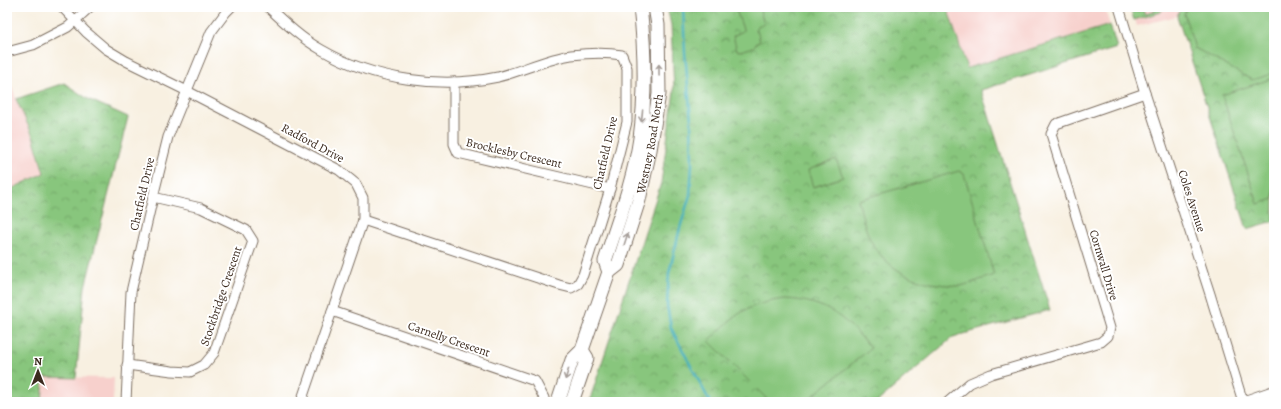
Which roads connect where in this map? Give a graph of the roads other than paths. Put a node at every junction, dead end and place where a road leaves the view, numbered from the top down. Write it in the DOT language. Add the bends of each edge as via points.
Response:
graph roads {
  1 [pos="62,7"];
  2 [pos="90,7"];
  3 [pos="231,7"];
  4 [pos="268,7"];
  5 [pos="640,7"];
  6 [pos="655,7"];
  7 [pos="1119,7"];
  8 [pos="76,20"];
  9 [pos="7,52"];
  10 [pos="454,82"];
  11 [pos="187,91"];
  12 [pos="1145,93"];
  13 [pos="610,189"];
  14 [pos="153,196"];
  15 [pos="363,220"];
  16 [pos="609,272"];
  17 [pos="332,312"];
  18 [pos="582,350"];
  19 [pos="128,364"];
  20 [pos="1274,392"];
  21 [pos="126,402"];
  22 [pos="302,402"];
  23 [pos="543,402"];
  24 [pos="558,402"];
  25 [pos="572,402"];
  26 [pos="948,402"];
  27 [pos="1244,402"];
  1 -- 8 [label="street, Radford Drive"];
  2 -- 8 [label="street"];
  3 -- 11 [label="street, Chatfield Drive" via="211,32"];
  4 -- 10 [label="street, Chatfield Drive" via="289,27 321,50 343,61 403,78"];
  5 -- 16 [label="main road, Westney Road North, one-way" via="644,67 644,104 640,139 630,183 605,261"];
  16 -- 6 [label="main road, Westney Road North, one-way" via="618,265 639,200 650,150 659,94 658,25"];
  7 -- 12 [label="street, Coles Avenue"];
  8 -- 9 [label="street" via="68,27 32,45"];
  8 -- 11 [label="street, Radford Drive" via="106,49"];
  10 -- 13 [label="street, Brocklesby Crescent" via="454,144 458,153"];
  10 -- 13 [label="street, Chatfield Drive" via="498,77 570,56 608,53 622,55 626,68 627,122"];
  11 -- 14 [label="street, Chatfield Drive" via="168,137"];
  11 -- 15 [label="street, Radford Drive" via="339,170 356,184 363,198"];
  12 -- 26 [label="street, Cornwall Drive" via="1056,124 1051,134 1110,328 1108,336 1101,342 992,374 970,383"];
  12 -- 27 [label="street, Coles Avenue"];
  13 -- 15 [label="street, Chatfield Drive" via="583,275 578,284 570,288"];
  14 -- 19 [label="street, Chatfield Drive" via="131,292"];
  14 -- 19 [label="street, Stockbridge Crescent" via="201,208 246,230 253,241 214,353 204,365 190,372"];
  15 -- 17 [label="street, Radford Drive"];
  16 -- 18 [label="main road, Westney Road North"];
  17 -- 22 [label="street, Radford Drive"];
  17 -- 23 [label="street, Carnelly Crescent" via="535,381 544,398"];
  18 -- 24 [label="main road, Westney Road North, one-way" via="572,360"];
  18 -- 25 [label="main road, Westney Road North" via="587,358"];
  19 -- 21 [label="street, Chatfield Drive"];
  20 -- 27 [label="street"];
}
